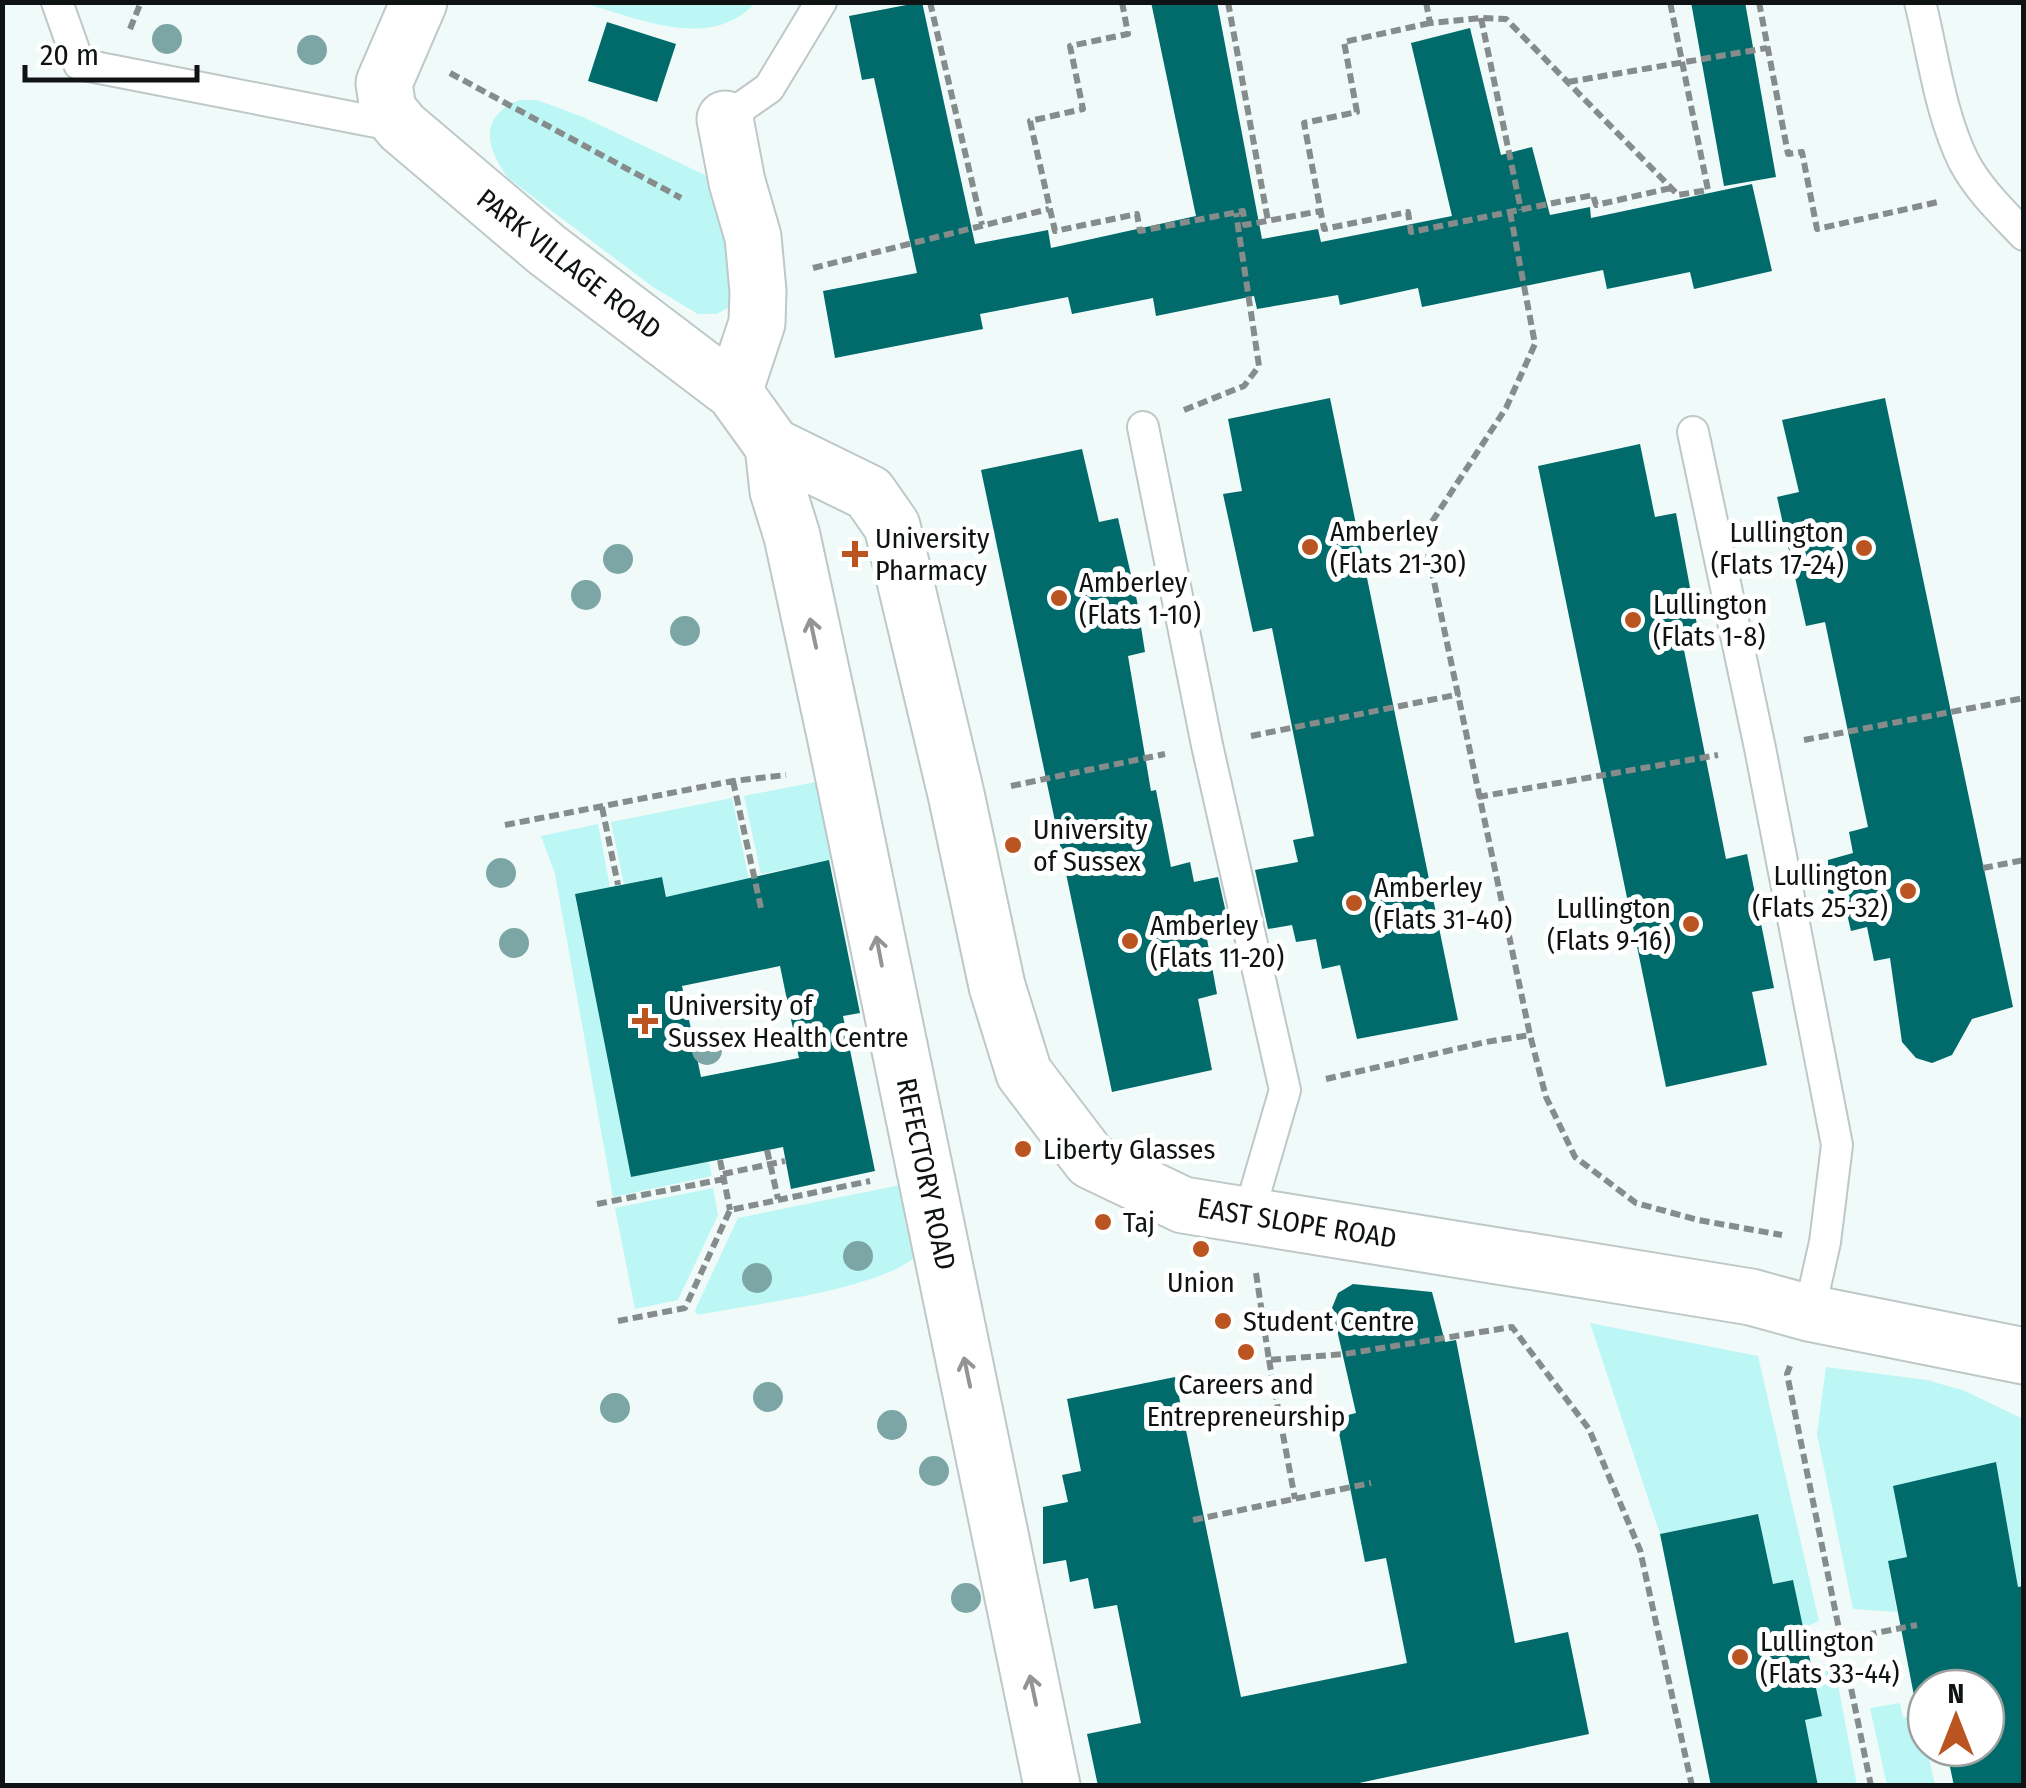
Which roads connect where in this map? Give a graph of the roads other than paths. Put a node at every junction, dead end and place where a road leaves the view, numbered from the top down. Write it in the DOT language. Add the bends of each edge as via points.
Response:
graph roads {
  1 [pos="58,2"];
  2 [pos="820,2"];
  3 [pos="1920,2"];
  4 [pos="402,40"];
  5 [pos="725,119"];
  6 [pos="402,127"];
  7 [pos="2024,235"];
  8 [pos="734,392"];
  9 [pos="1142,427"];
  10 [pos="1693,432"];
  11 [pos="773,446"];
  12 [pos="1248,1217"];
  13 [pos="1809,1312"];
  14 [pos="2024,1356"];
  15 [pos="1052,1786"];
  1 -- 6 [label="lane" via="79,64"];
  2 -- 5 [label="lane" via="769,88"];
  3 -- 7 [label="lane" via="1964,162"];
  4 -- 6 [label="street" via="384,97"];
  5 -- 8 [label="street" via="753,237 758,291 757,323"];
  6 -- 8 [label="street, PARK VILLAGE ROAD" via="547,250"];
  8 -- 11 [label="street, PARK VILLAGE ROAD"];
  9 -- 12 [label="lane" via="1285,1090"];
  10 -- 13 [label="lane" via="1837,1145"];
  11 -- 12 [label="street, EAST SLOPE ROAD" via="869,494 892,526 996,986 1024,1073 1091,1161 1183,1205"];
  15 -- 11 [label="street, REFECTORY ROAD, one-way"];
  12 -- 13 [label="street, EAST SLOPE ROAD" via="1751,1297"];
  13 -- 14 [label="street, EAST SLOPE ROAD"];
}
